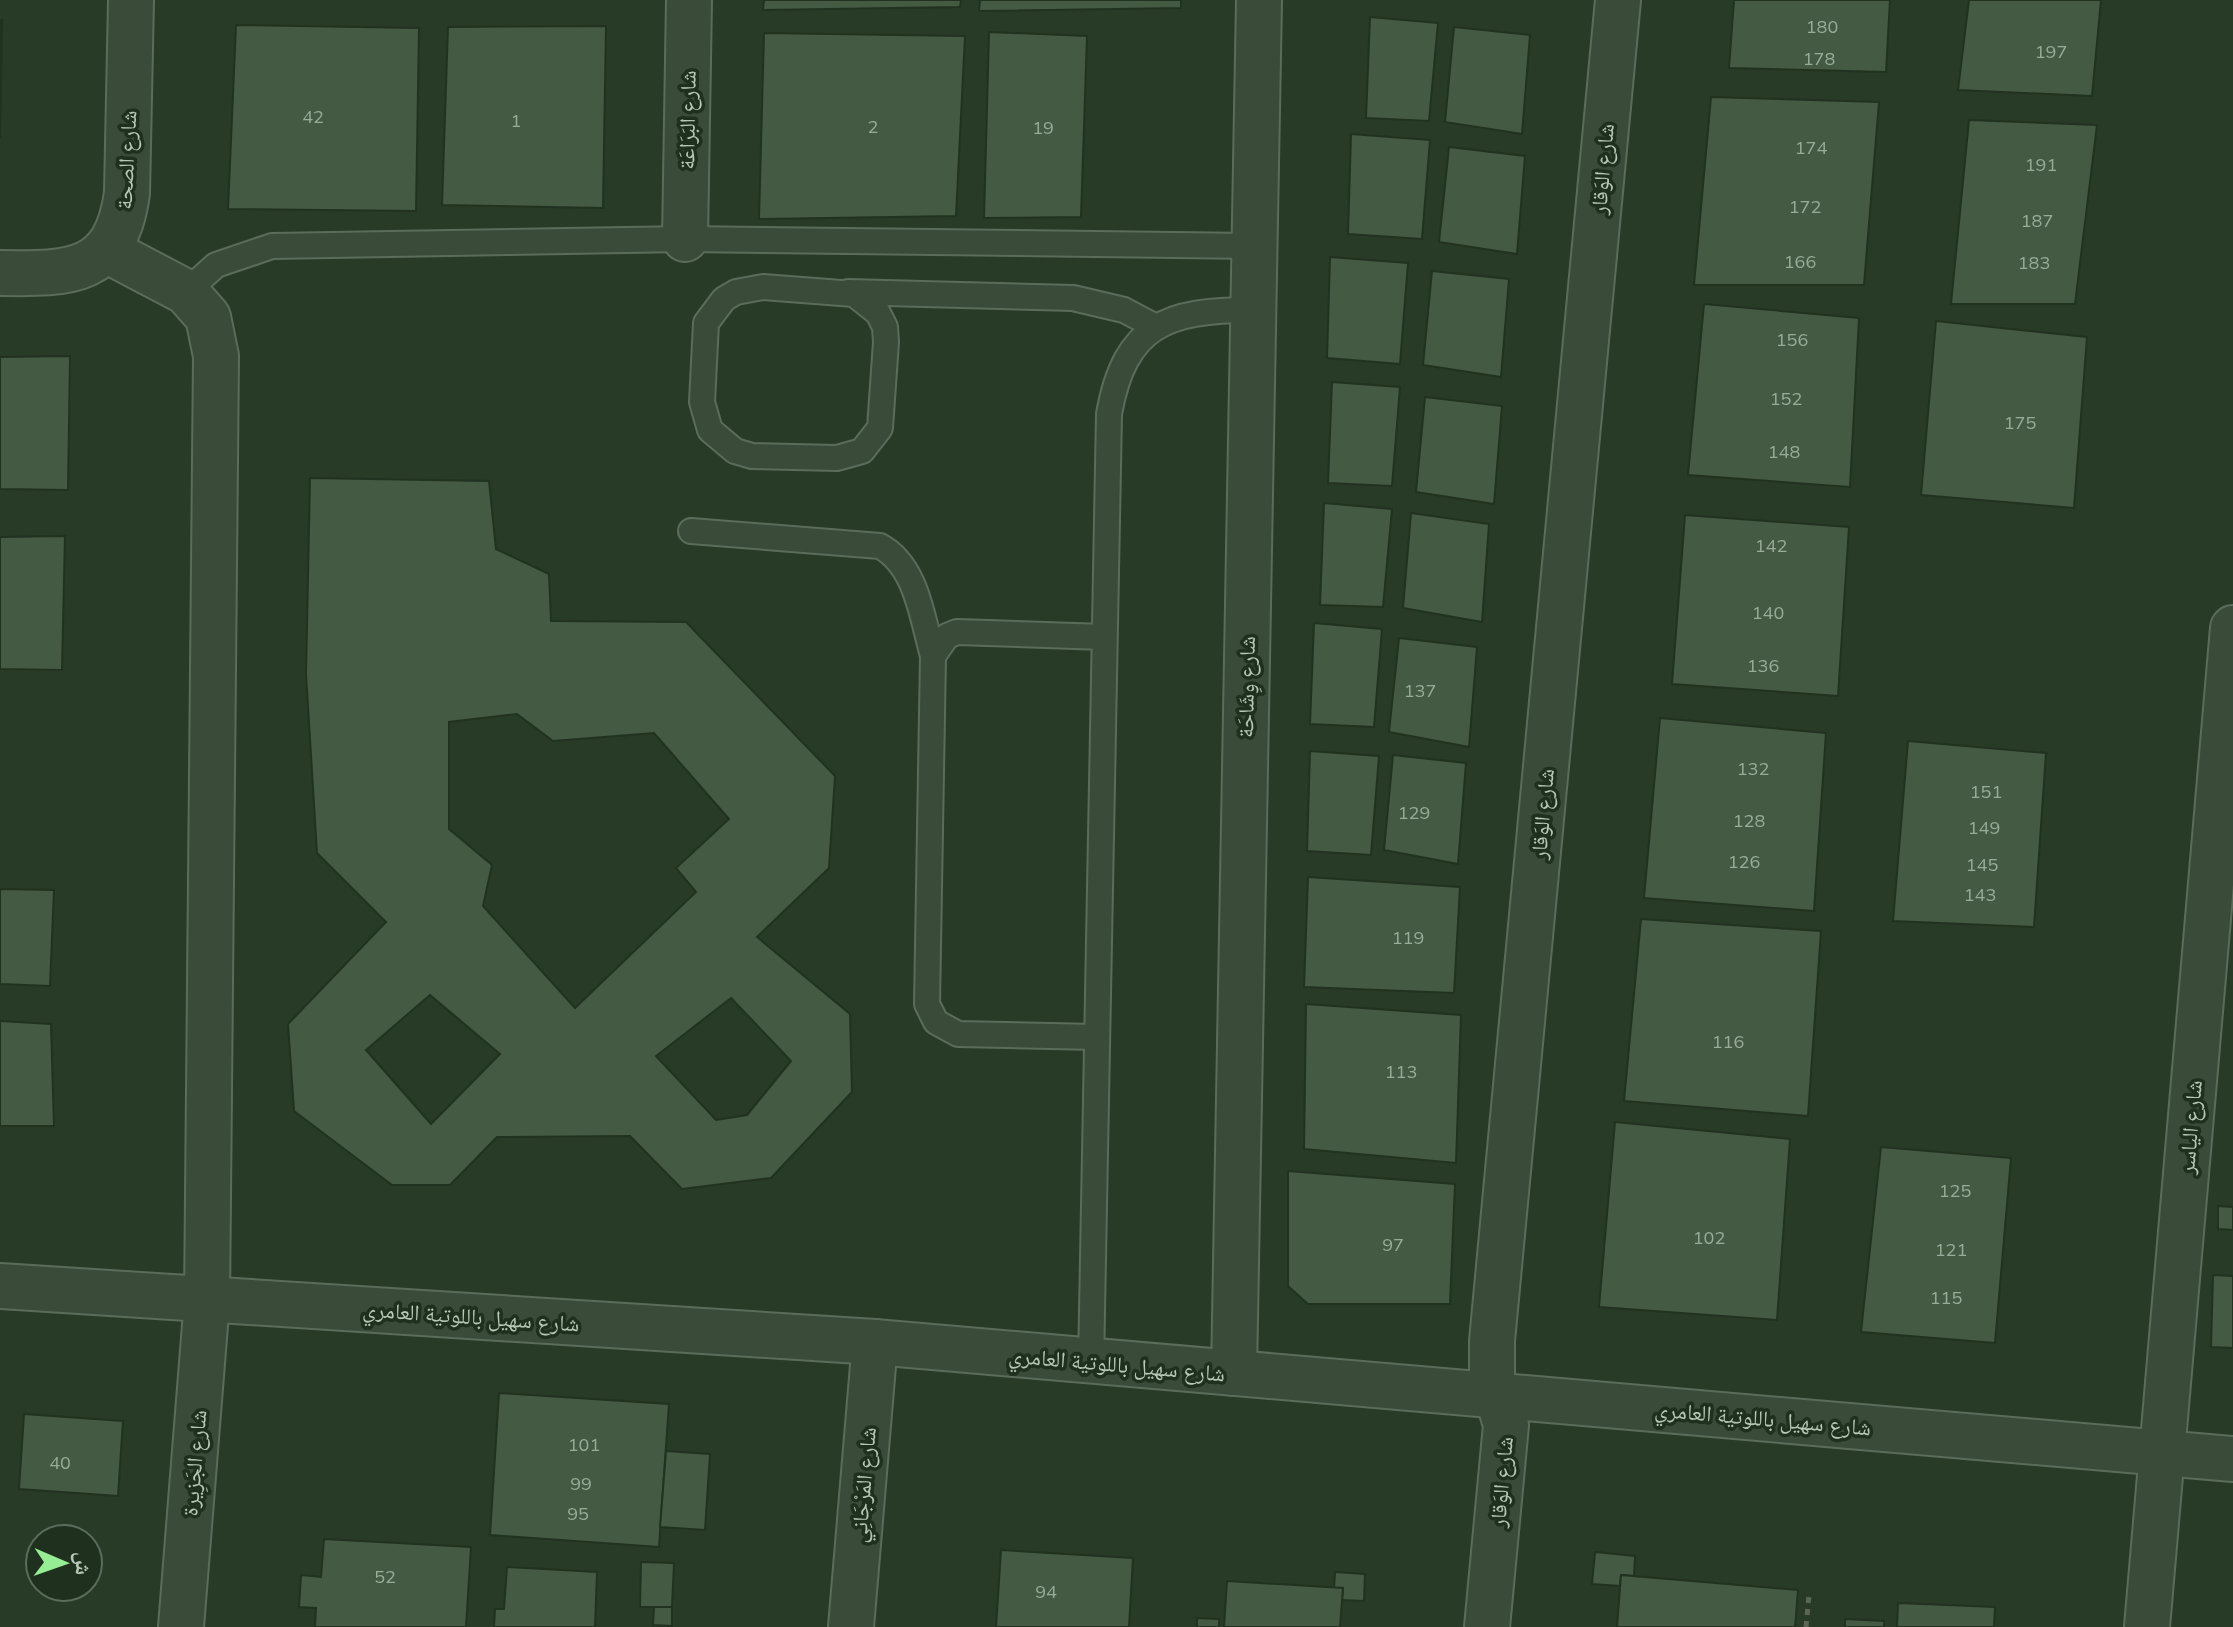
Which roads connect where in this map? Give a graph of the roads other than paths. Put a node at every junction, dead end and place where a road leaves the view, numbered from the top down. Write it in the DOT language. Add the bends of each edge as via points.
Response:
graph roads {
  1 [pos="131,0"];
  2 [pos="689,0"];
  3 [pos="1259,0"];
  4 [pos="1618,0"];
  5 [pos="685,239"];
  6 [pos="1254,246"];
  7 [pos="106,250"];
  8 [pos="0,273"];
  9 [pos="186,292"];
  10 [pos="838,292"];
  11 [pos="1252,310"];
  12 [pos="1156,327"];
  13 [pos="691,531"];
  14 [pos="2233,628"];
  15 [pos="1104,637"];
  16 [pos="933,656"];
  17 [pos="1097,1037"];
  18 [pos="0,1286"];
  19 [pos="207,1300"];
  20 [pos="875,1342"];
  21 [pos="1091,1364"];
  22 [pos="1234,1373"];
  23 [pos="1498,1394"];
  24 [pos="2162,1453"];
  25 [pos="2233,1459"];
  26 [pos="181,1627"];
  27 [pos="851,1627"];
  28 [pos="1487,1627"];
  29 [pos="2147,1627"];
  1 -- 7 [label="street, شارع الصحة" via="127,193 123,224"];
  2 -- 5 [label="street, شارع البَرَاعَة"];
  3 -- 6 [label="street, شارع وِشَاحَة"];
  4 -- 23 [label="street, شارع الوَقار" via="1492,1341 1492,1378"];
  5 -- 6 [label="lane"];
  5 -- 9 [label="lane" via="272,246 216,265"];
  6 -- 11 [label="street, شارع وِشَاحَة"];
  7 -- 8 [label="street" via="66,271"];
  7 -- 9 [label="street"];
  9 -- 19 [label="street, شارع الجَزِيرة" via="208,317 216,356"];
  10 -- 10 [label="lane" via="749,288 713,310 703,338 702,402 710,430 720,442 752,456 837,458 862,451 873,441 880,428 885,327 867,302"];
  10 -- 12 [label="lane" via="1073,298 1124,310"];
  11 -- 12 [label="lane" via="1210,310"];
  11 -- 22 [label="street, شارع وِشَاحَة"];
  12 -- 15 [label="lane" via="1131,350 1115,380 1109,414"];
  13 -- 16 [label="lane" via="880,546 910,577"];
  14 -- 24 [label="street, شارع الياسر"];
  15 -- 16 [label="lane" via="957,632 947,636"];
  15 -- 17 [label="lane"];
  16 -- 17 [label="lane" via="927,1004 936,1022 958,1034"];
  17 -- 21 [label="lane"];
  18 -- 19 [label="street, شارع سهيل باللوتية العامري"];
  19 -- 20 [label="street, شارع سهيل باللوتية العامري"];
  19 -- 26 [label="street, شارع الجَزِيرة"];
  20 -- 21 [label="street, شارع سهيل باللوتية العامري"];
  20 -- 27 [label="street, شارع المَرْجَانِي"];
  21 -- 22 [label="street, شارع سهيل باللوتية العامري"];
  22 -- 23 [label="street, شارع سهيل باللوتية العامري"];
  23 -- 24 [label="street, شارع سهيل باللوتية العامري"];
  23 -- 28 [label="street, شارع الوَقار" via="1505,1437"];
  24 -- 25 [label="street, شارع سهيل باللوتية العامري"];
  24 -- 29 [label="street, شارع الياسر"];
}
